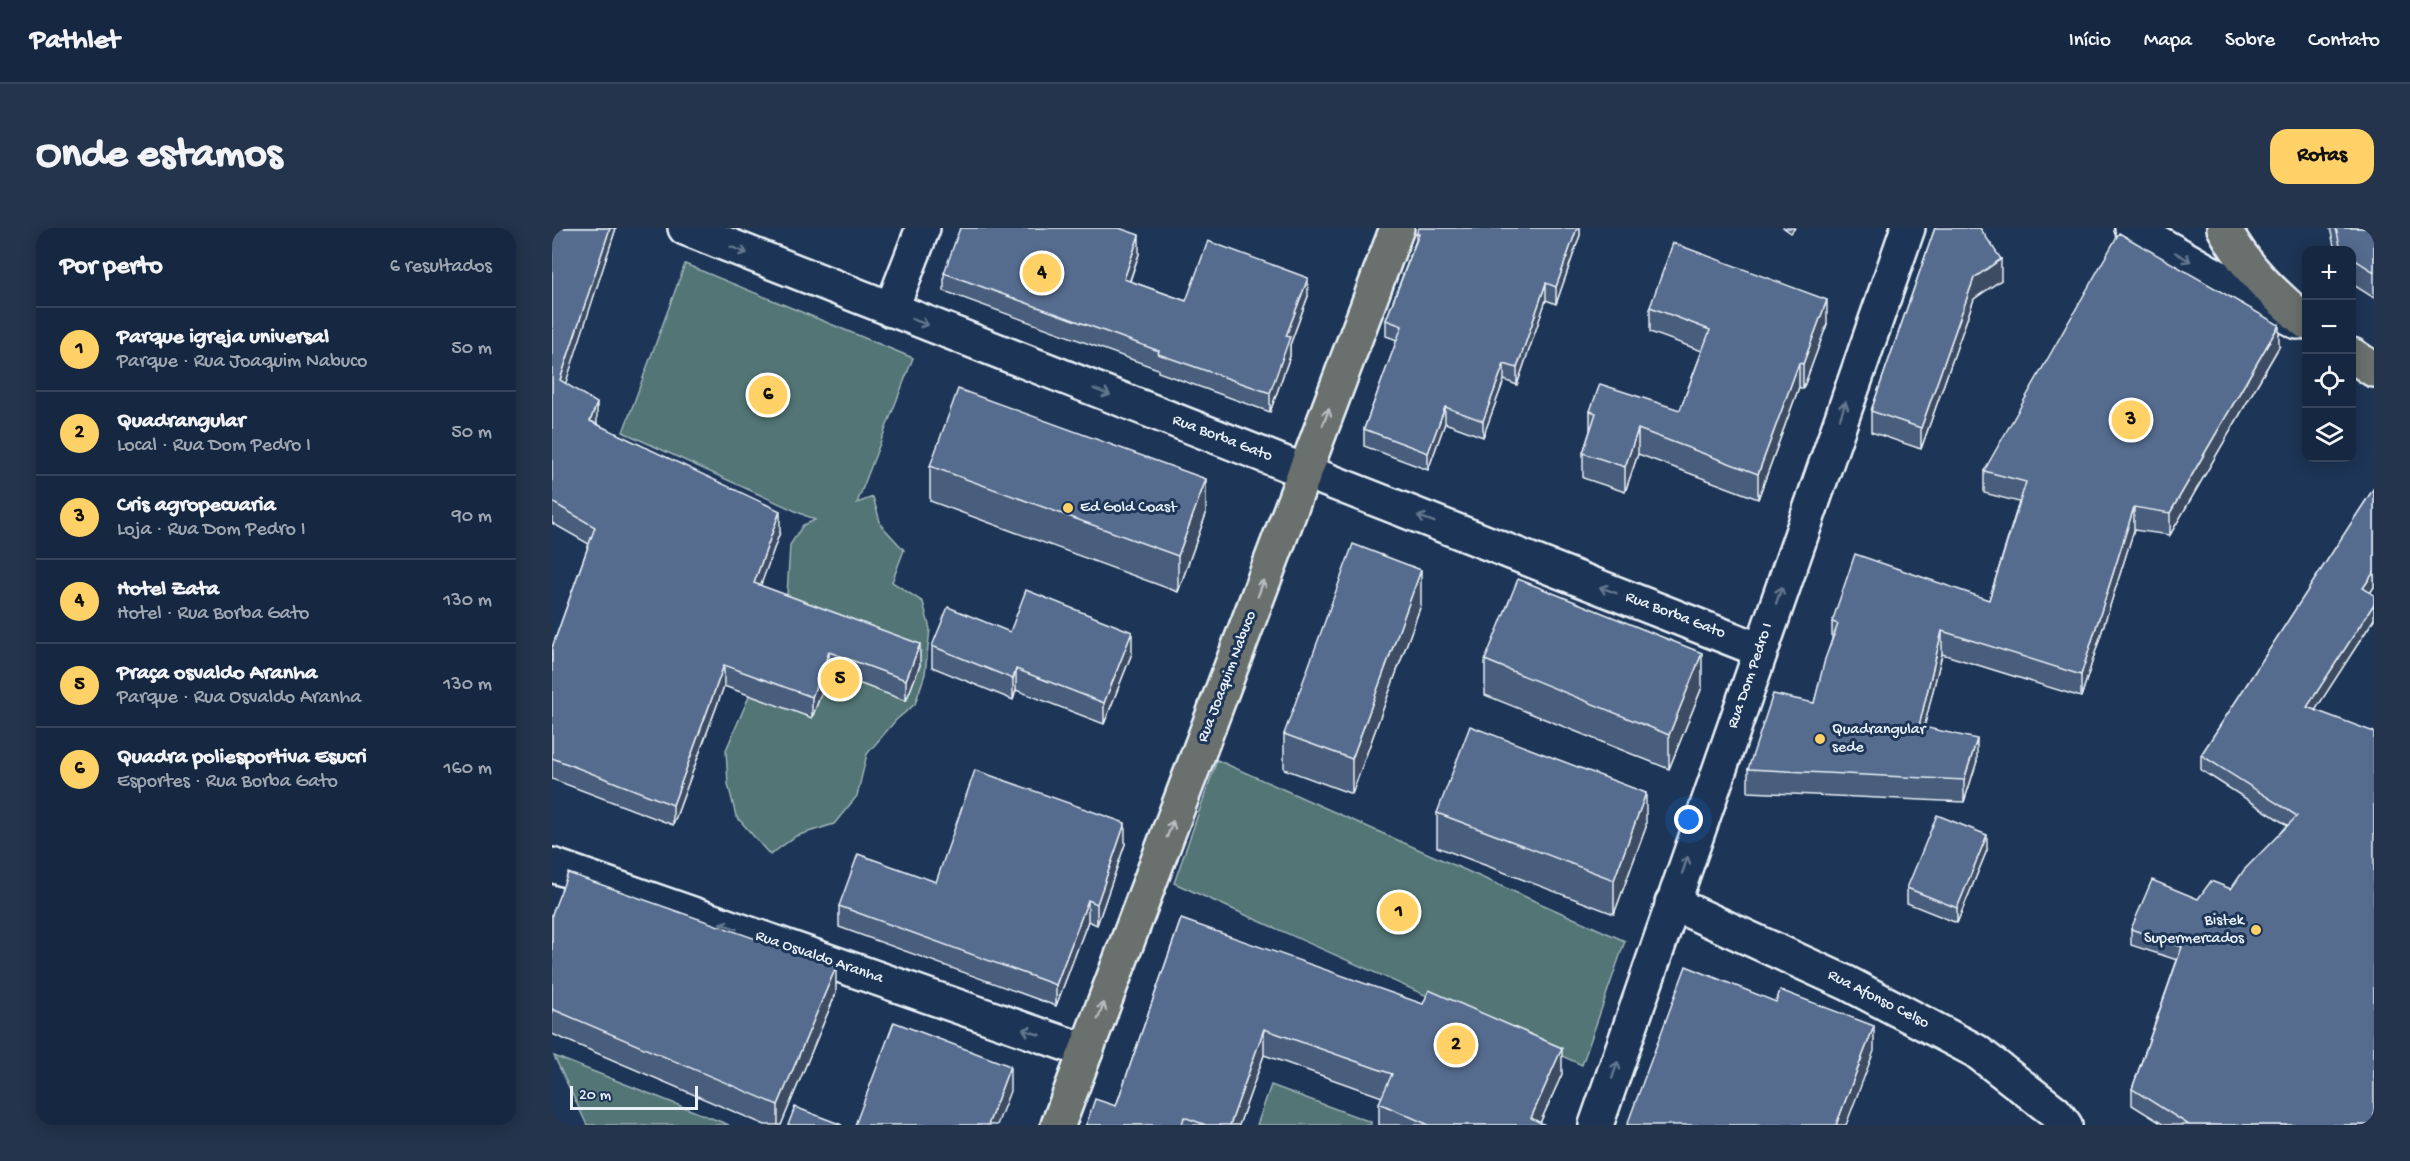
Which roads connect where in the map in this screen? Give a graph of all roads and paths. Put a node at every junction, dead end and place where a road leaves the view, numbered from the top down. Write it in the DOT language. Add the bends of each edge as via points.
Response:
graph roads {
  1 [pos="685,228"];
  2 [pos="923,228"];
  3 [pos="1398,228"];
  4 [pos="1908,228"];
  5 [pos="2132,228"];
  6 [pos="2224,228"];
  7 [pos="891,310"];
  8 [pos="2302,318"];
  9 [pos="2302,325"];
  10 [pos="2356,358"];
  11 [pos="2374,370"];
  12 [pos="1305,472"];
  13 [pos="1760,650"];
  14 [pos="552,865"];
  15 [pos="1672,903"];
  16 [pos="1086,1051"];
  17 [pos="1058,1125"];
  18 [pos="1596,1125"];
  19 [pos="2065,1125"];
  1 -- 7 [label="street, Rua Borba Gato, one-way"];
  2 -- 7 [label="street"];
  12 -- 3 [label="main road, Rua Joaquim Nabuco, one-way"];
  13 -- 4 [label="street, Rua Dom Pedro I, one-way"];
  5 -- 9 [label="street, one-way"];
  6 -- 8 [label="main road" via="2263,284"];
  7 -- 12 [label="street, Rua Borba Gato, one-way"];
  10 -- 11 [label="main road"];
  13 -- 12 [label="street, Rua Borba Gato, one-way"];
  16 -- 12 [label="main road, Rua Joaquim Nabuco, one-way"];
  15 -- 13 [label="street, Rua Dom Pedro I, one-way"];
  16 -- 14 [label="street, Rua Osvaldo Aranha, one-way"];
  18 -- 15 [label="street, Rua Dom Pedro I, one-way"];
  15 -- 19 [label="street, Rua Afonso Celso" via="1847,983 1976,1051 2055,1112"];
  16 -- 17 [label="main road, Rua Joaquim Nabuco"];
}
